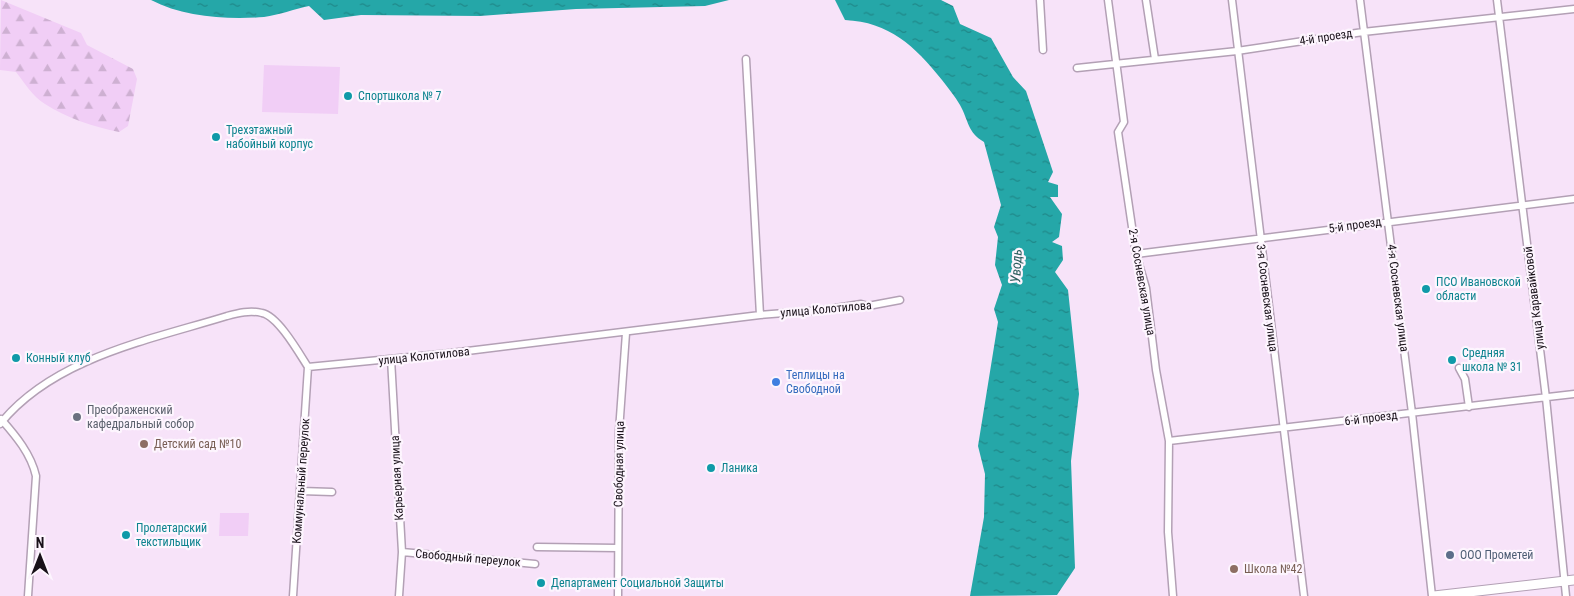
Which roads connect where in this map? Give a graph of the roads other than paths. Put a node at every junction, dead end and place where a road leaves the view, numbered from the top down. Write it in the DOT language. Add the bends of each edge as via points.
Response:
graph roads {
  1 [pos="1040,0"];
  2 [pos="1108,0"];
  3 [pos="1146,0"];
  4 [pos="1232,0"];
  5 [pos="1360,0"];
  6 [pos="1497,0"];
  7 [pos="1574,9"];
  8 [pos="1499,18"];
  9 [pos="1363,32"];
  10 [pos="1043,50"];
  11 [pos="1237,51"];
  12 [pos="746,59"];
  13 [pos="1155,59"];
  14 [pos="1116,63"];
  15 [pos="1078,68"];
  16 [pos="1574,199"];
  17 [pos="1523,204"];
  18 [pos="1388,221"];
  19 [pos="1260,238"];
  20 [pos="1136,254"];
  21 [pos="900,300"];
  22 [pos="760,315"];
  23 [pos="626,333"];
  24 [pos="391,359"];
  25 [pos="308,366"];
  26 [pos="1459,368"];
  27 [pos="1574,394"];
  28 [pos="1546,398"];
  29 [pos="1469,406"];
  30 [pos="1412,413"];
  31 [pos="1,421"];
  32 [pos="1284,429"];
  33 [pos="1169,441"];
  34 [pos="301,491"];
  35 [pos="332,492"];
  36 [pos="537,546"];
  37 [pos="618,548"];
  38 [pos="402,552"];
  39 [pos="535,564"];
  40 [pos="1574,580"];
  41 [pos="1564,581"];
  42 [pos="28,596"];
  43 [pos="293,596"];
  44 [pos="399,596"];
  45 [pos="618,596"];
  46 [pos="1174,596"];
  47 [pos="1304,596"];
  48 [pos="1433,596"];
  49 [pos="1566,596"];
  1 -- 10 [label="street"];
  2 -- 14 [label="street, 2-я Сосневская улица"];
  3 -- 13 [label="street"];
  4 -- 11 [label="street, 3-я Сосневская улица"];
  5 -- 9 [label="street, 4-я Сосневская улица"];
  6 -- 8 [label="street, улица Каравайковой"];
  7 -- 8 [label="street, 4-й проезд"];
  8 -- 9 [label="street, 4-й проезд"];
  8 -- 17 [label="street, улица Каравайковой"];
  9 -- 11 [label="street, 4-й проезд"];
  9 -- 18 [label="street, 4-я Сосневская улица"];
  11 -- 13 [label="street, 4-й проезд"];
  11 -- 19 [label="street, 3-я Сосневская улица"];
  12 -- 22 [label="street"];
  13 -- 14 [label="street, 4-й проезд"];
  14 -- 15 [label="street, 4-й проезд"];
  14 -- 20 [label="street, 2-я Сосневская улица" via="1124,122 1118,132"];
  16 -- 17 [label="street, 5-й проезд"];
  17 -- 18 [label="street, 5-й проезд"];
  17 -- 28 [label="street, улица Каравайковой"];
  18 -- 19 [label="street, 5-й проезд"];
  18 -- 30 [label="street, 4-я Сосневская улица"];
  19 -- 20 [label="street, 5-й проезд"];
  19 -- 32 [label="street, 3-я Сосневская улица"];
  20 -- 33 [label="street, 2-я Сосневская улица" via="1146,288"];
  21 -- 22 [label="street, улица Колотилова" via="868,306 860,304"];
  22 -- 23 [label="street, улица Колотилова"];
  23 -- 24 [label="street, улица Колотилова"];
  23 -- 37 [label="street, Свободная улица" via="619,431"];
  24 -- 25 [label="street, улица Колотилова"];
  24 -- 38 [label="street, Карьерная улица"];
  25 -- 31 [label="street" via="276,322 264,313 248,312 94,358 46,384"];
  25 -- 34 [label="street, Коммунальный переулок"];
  26 -- 29 [label="street" via="1465,379"];
  27 -- 28 [label="street, 6-й проезд"];
  28 -- 29 [label="street, 6-й проезд"];
  28 -- 41 [label="street, улица Каравайковой"];
  29 -- 30 [label="street, 6-й проезд"];
  30 -- 32 [label="street, 6-й проезд"];
  30 -- 48 [label="street, 4-я Сосневская улица"];
  31 -- 42 [label="street" via="26,451 36,476"];
  32 -- 33 [label="street, 6-й проезд"];
  32 -- 47 [label="street, 3-я Сосневская улица"];
  33 -- 46 [label="street, 2-я Сосневская улица" via="1168,532"];
  34 -- 35 [label="street"];
  34 -- 43 [label="street, Коммунальный переулок"];
  36 -- 37 [label="street, Свободный переулок"];
  37 -- 45 [label="street, Свободная улица"];
  38 -- 39 [label="street, Свободный переулок"];
  38 -- 44 [label="street, Карьерная улица"];
  40 -- 41 [label="main road"];
  41 -- 48 [label="main road"];
  41 -- 49 [label="street, улица Каравайковой"];
}
